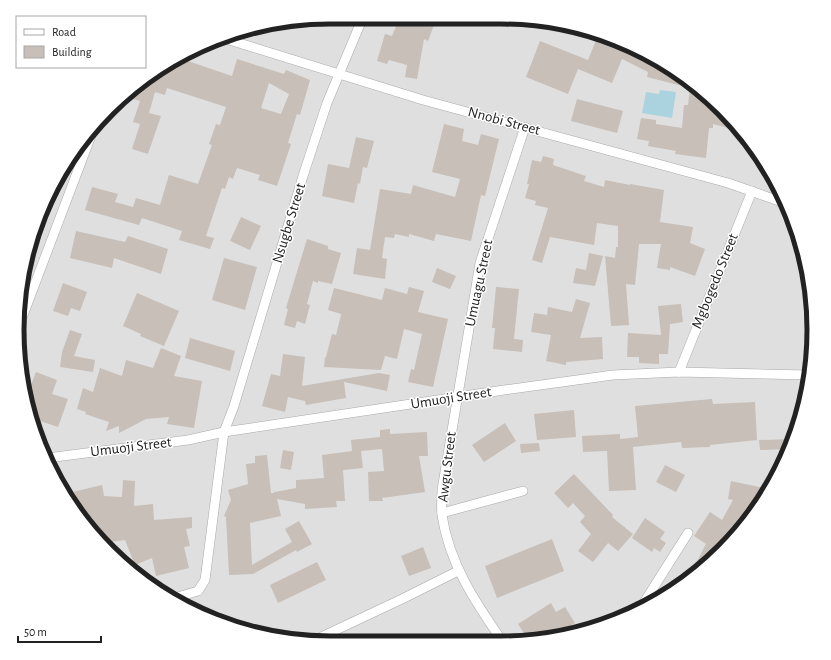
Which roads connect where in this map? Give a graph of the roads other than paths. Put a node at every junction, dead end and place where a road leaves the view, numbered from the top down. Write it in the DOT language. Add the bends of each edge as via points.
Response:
graph roads {
  1 [pos="361,24"];
  2 [pos="231,40"];
  3 [pos="341,74"];
  4 [pos="524,127"];
  5 [pos="89,142"];
  6 [pos="752,191"];
  7 [pos="778,200"];
  8 [pos="25,310"];
  9 [pos="680,372"];
  10 [pos="803,375"];
  11 [pos="457,397"];
  12 [pos="224,432"];
  13 [pos="52,457"];
  14 [pos="523,491"];
  15 [pos="442,513"];
  16 [pos="688,533"];
  17 [pos="458,571"];
  18 [pos="180,596"];
  19 [pos="646,599"];
  20 [pos="324,636"];
  21 [pos="499,636"];
  1 -- 3 [label="street, Nsugbe Street"];
  2 -- 3 [label="street, Nnobi Street"];
  3 -- 4 [label="street, Nnobi Street" via="423,100"];
  3 -- 12 [label="street, Nsugbe Street" via="328,103 303,176"];
  4 -- 6 [label="street, Nnobi Street"];
  4 -- 11 [label="street, Umuagu Street" via="480,263"];
  5 -- 8 [label="street"];
  6 -- 7 [label="street, Nnobi Street"];
  6 -- 9 [label="street, Mgbogedo Street"];
  9 -- 10 [label="street, Umuoji Street"];
  9 -- 11 [label="street, Umuoji Street" via="613,375"];
  11 -- 12 [label="street, Umuoji Street"];
  11 -- 15 [label="street, Awgu Street" via="442,490"];
  12 -- 13 [label="street, Umuoji Street" via="188,440"];
  12 -- 18 [label="street, Nsugbe Street" via="205,580 198,591"];
  14 -- 15 [label="street"];
  15 -- 17 [label="street, Awgu Street" via="449,546"];
  16 -- 19 [label="street"];
  17 -- 20 [label="street"];
  17 -- 21 [label="street, Awgu Street"];
}
